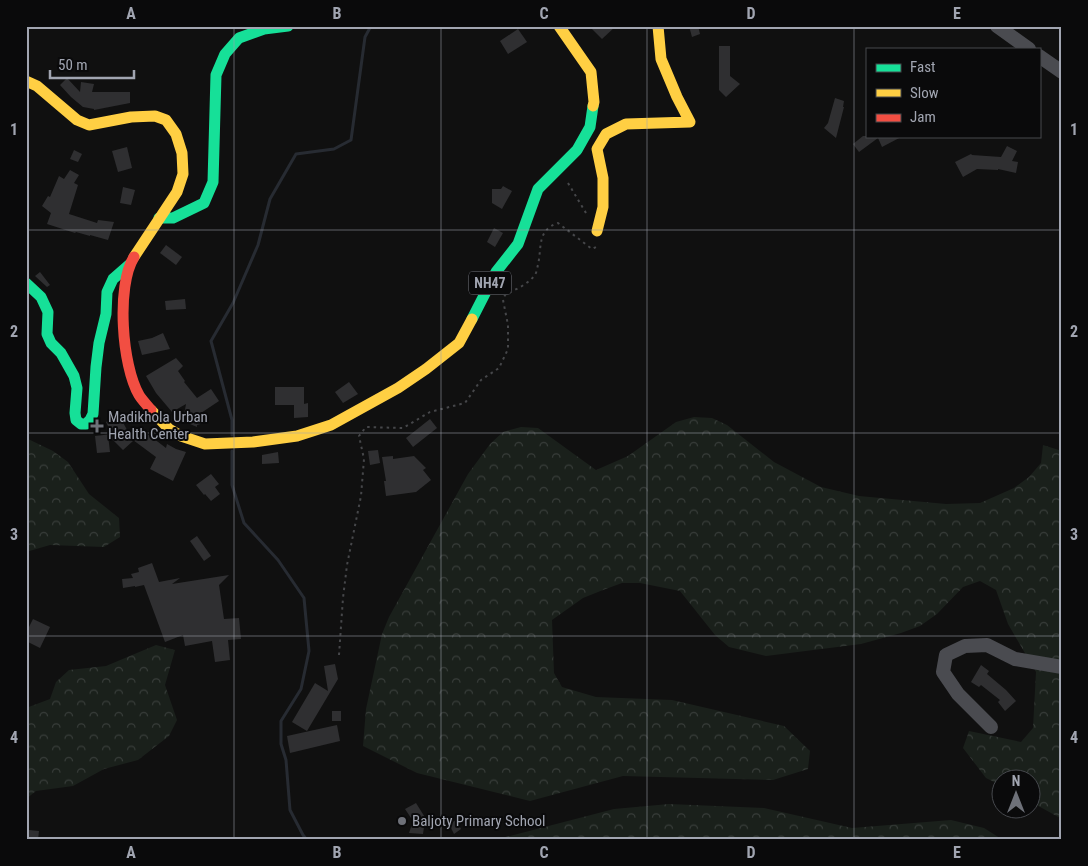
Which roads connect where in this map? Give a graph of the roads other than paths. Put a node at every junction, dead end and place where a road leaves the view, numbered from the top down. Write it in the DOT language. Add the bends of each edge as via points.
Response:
graph roads {
  1 [pos="288,26"];
  2 [pos="559,26"];
  3 [pos="658,26"];
  4 [pos="997,26"];
  5 [pos="1028,48"];
  6 [pos="1040,57"];
  7 [pos="1062,72"];
  8 [pos="26,81"];
  9 [pos="158,218"];
  10 [pos="597,231"];
  11 [pos="129,265"];
  12 [pos="26,283"];
  13 [pos="1062,667"];
  14 [pos="991,727"];
  1 -- 9 [label="main road" via="264,29 239,38 224,54 216,76 214,182 204,203 173,218"];
  2 -- 11 [label="main road, NH47" via="591,72 594,102 590,127 577,150 538,188 518,244 496,272 458,343 398,388 331,425 297,436 205,444 181,436 169,429 139,395 129,370 123,293"];
  3 -- 10 [label="main road" via="661,58 690,122 626,124 606,134 597,149 603,178 603,207"];
  4 -- 5 [label="street"];
  6 -- 7 [label="street"];
  8 -- 9 [label="main road, NH47" via="37,86 76,120 89,125 131,117 155,116 166,120 176,134 182,153 183,174 177,192"];
  9 -- 11 [label="main road, NH47"];
  11 -- 12 [label="main road" via="113,279 107,292 93,414 86,424 76,420 74,376 61,353 51,344 47,334 48,312 41,297"];
  13 -- 14 [label="street" via="1015,659 987,645 964,646 946,655 943,672 958,694"];
}
